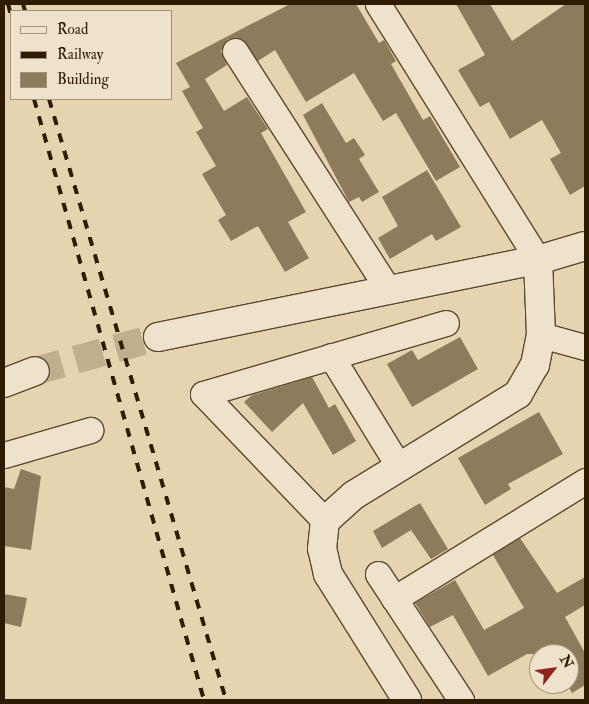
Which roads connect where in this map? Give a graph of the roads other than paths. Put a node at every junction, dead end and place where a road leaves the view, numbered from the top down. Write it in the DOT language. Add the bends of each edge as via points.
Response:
graph roads {
  1 [pos="378,4"];
  2 [pos="235,51"];
  3 [pos="585,246"];
  4 [pos="538,260"];
  5 [pos="387,288"];
  6 [pos="446,323"];
  7 [pos="541,335"];
  8 [pos="158,337"];
  9 [pos="585,347"];
  10 [pos="331,356"];
  11 [pos="35,370"];
  12 [pos="4,384"];
  13 [pos="90,430"];
  14 [pos="4,455"];
  15 [pos="399,467"];
  16 [pos="585,481"];
  17 [pos="325,521"];
  18 [pos="378,574"];
  19 [pos="394,599"];
  20 [pos="406,700"];
  21 [pos="461,700"];
  1 -- 4 [label="street"];
  2 -- 5 [label="street"];
  3 -- 4 [label="street"];
  4 -- 5 [label="street"];
  4 -- 7 [label="street"];
  5 -- 8 [label="street"];
  6 -- 10 [label="street"];
  7 -- 9 [label="street"];
  7 -- 15 [label="street" via="535,365 518,394"];
  10 -- 15 [label="street"];
  10 -- 17 [label="street" via="203,394"];
  11 -- 12 [label="street"];
  13 -- 14 [label="street"];
  15 -- 17 [label="street" via="354,496"];
  16 -- 19 [label="street"];
  17 -- 20 [label="street" via="322,549 328,574"];
  18 -- 19 [label="street"];
  19 -- 21 [label="street"];
}
